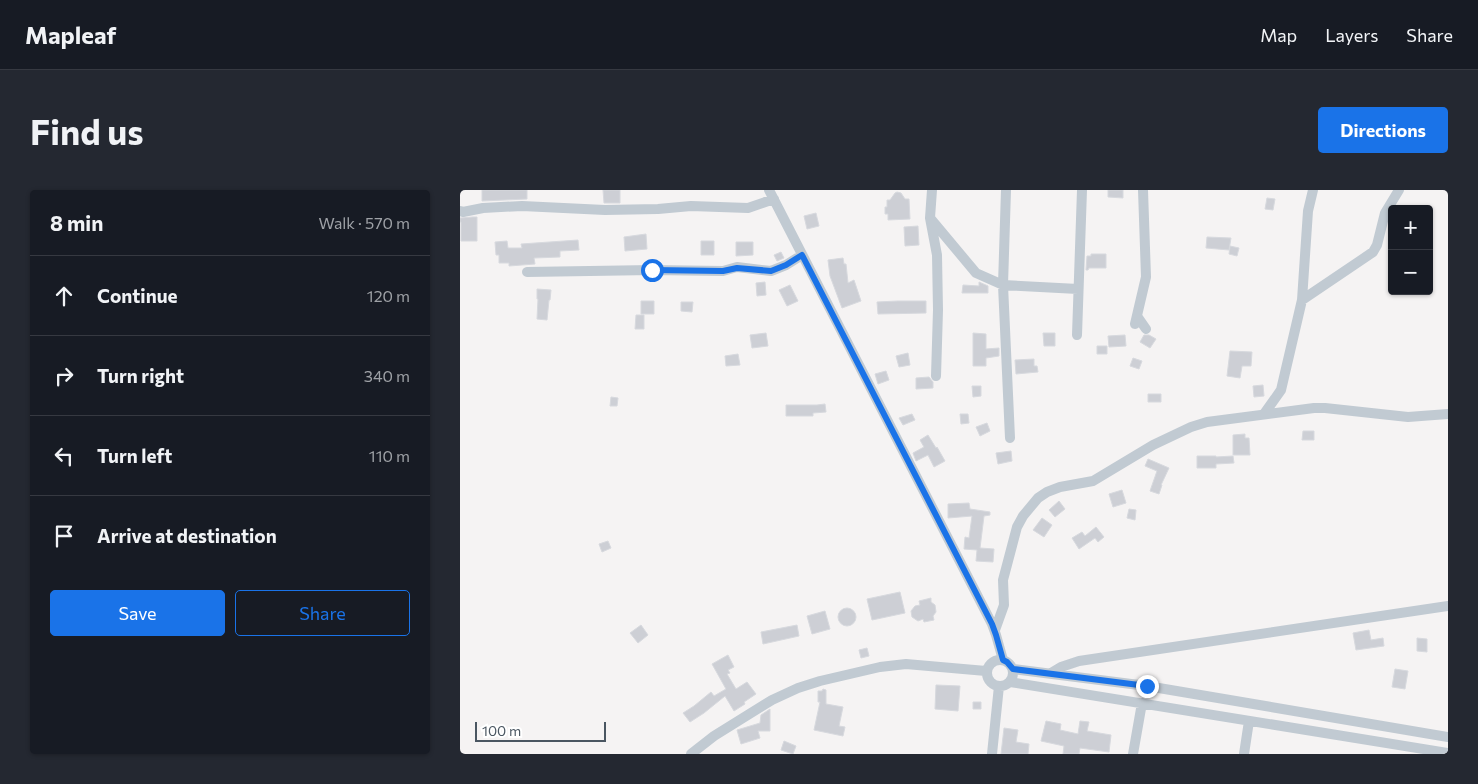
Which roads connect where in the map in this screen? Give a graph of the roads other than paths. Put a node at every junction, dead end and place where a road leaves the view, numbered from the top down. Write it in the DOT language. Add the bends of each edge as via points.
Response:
graph roads {
  1 [pos="932,190"];
  2 [pos="1006,190"];
  3 [pos="1082,190"];
  4 [pos="1143,190"];
  5 [pos="1313,190"];
  6 [pos="1399,190"];
  7 [pos="771,195"];
  8 [pos="460,211"];
  9 [pos="930,218"];
  10 [pos="802,255"];
  11 [pos="526,272"];
  12 [pos="1003,286"];
  13 [pos="1078,289"];
  14 [pos="1302,300"];
  15 [pos="1146,329"];
  16 [pos="1077,335"];
  17 [pos="936,376"];
  18 [pos="1264,414"];
  19 [pos="1448,414"];
  20 [pos="1010,438"];
  21 [pos="1448,606"];
  22 [pos="995,630"];
  23 [pos="1003,660"];
  24 [pos="1013,669"];
  25 [pos="986,671"];
  26 [pos="1051,673"];
  27 [pos="1010,682"];
  28 [pos="999,686"];
  29 [pos="1142,703"];
  30 [pos="1249,721"];
  31 [pos="1448,737"];
  32 [pos="1448,752"];
  33 [pos="691,754"];
  34 [pos="992,754"];
  35 [pos="1133,754"];
  36 [pos="1244,754"];
  1 -- 9 [label="street"];
  2 -- 12 [label="street"];
  3 -- 13 [label="street"];
  4 -- 15 [label="street" via="1146,277 1136,320"];
  5 -- 14 [label="street" via="1308,211"];
  6 -- 14 [label="street" via="1385,213 1375,249"];
  7 -- 8 [label="street" via="748,208 691,206 605,210 522,206"];
  7 -- 10 [label="street"];
  9 -- 12 [label="street" via="976,272"];
  9 -- 17 [label="street" via="937,255"];
  10 -- 11 [label="street" via="771,271 737,268 723,271"];
  10 -- 22 [label="street"];
  12 -- 13 [label="street"];
  12 -- 20 [label="street"];
  13 -- 16 [label="street"];
  14 -- 18 [label="street" via="1281,390"];
  18 -- 19 [label="street" via="1319,408 1408,417"];
  18 -- 22 [label="street" via="1191,427 1153,445 1093,481 1060,487 1038,498 1017,527 1003,580 1004,606"];
  21 -- 26 [label="street" via="1079,661"];
  22 -- 23 [label="street"];
  23 -- 24 [label="street"];
  23 -- 25 [label="street" via="994,660"];
  24 -- 26 [label="street"];
  24 -- 27 [label="street"];
  25 -- 28 [label="street" via="989,682"];
  25 -- 33 [label="street" via="906,664 880,666 820,681 772,700"];
  26 -- 31 [label="street"];
  27 -- 28 [label="street"];
  27 -- 29 [label="street"];
  28 -- 34 [label="street"];
  29 -- 30 [label="street"];
  29 -- 35 [label="street"];
  30 -- 32 [label="street"];
  30 -- 36 [label="street"];
}
